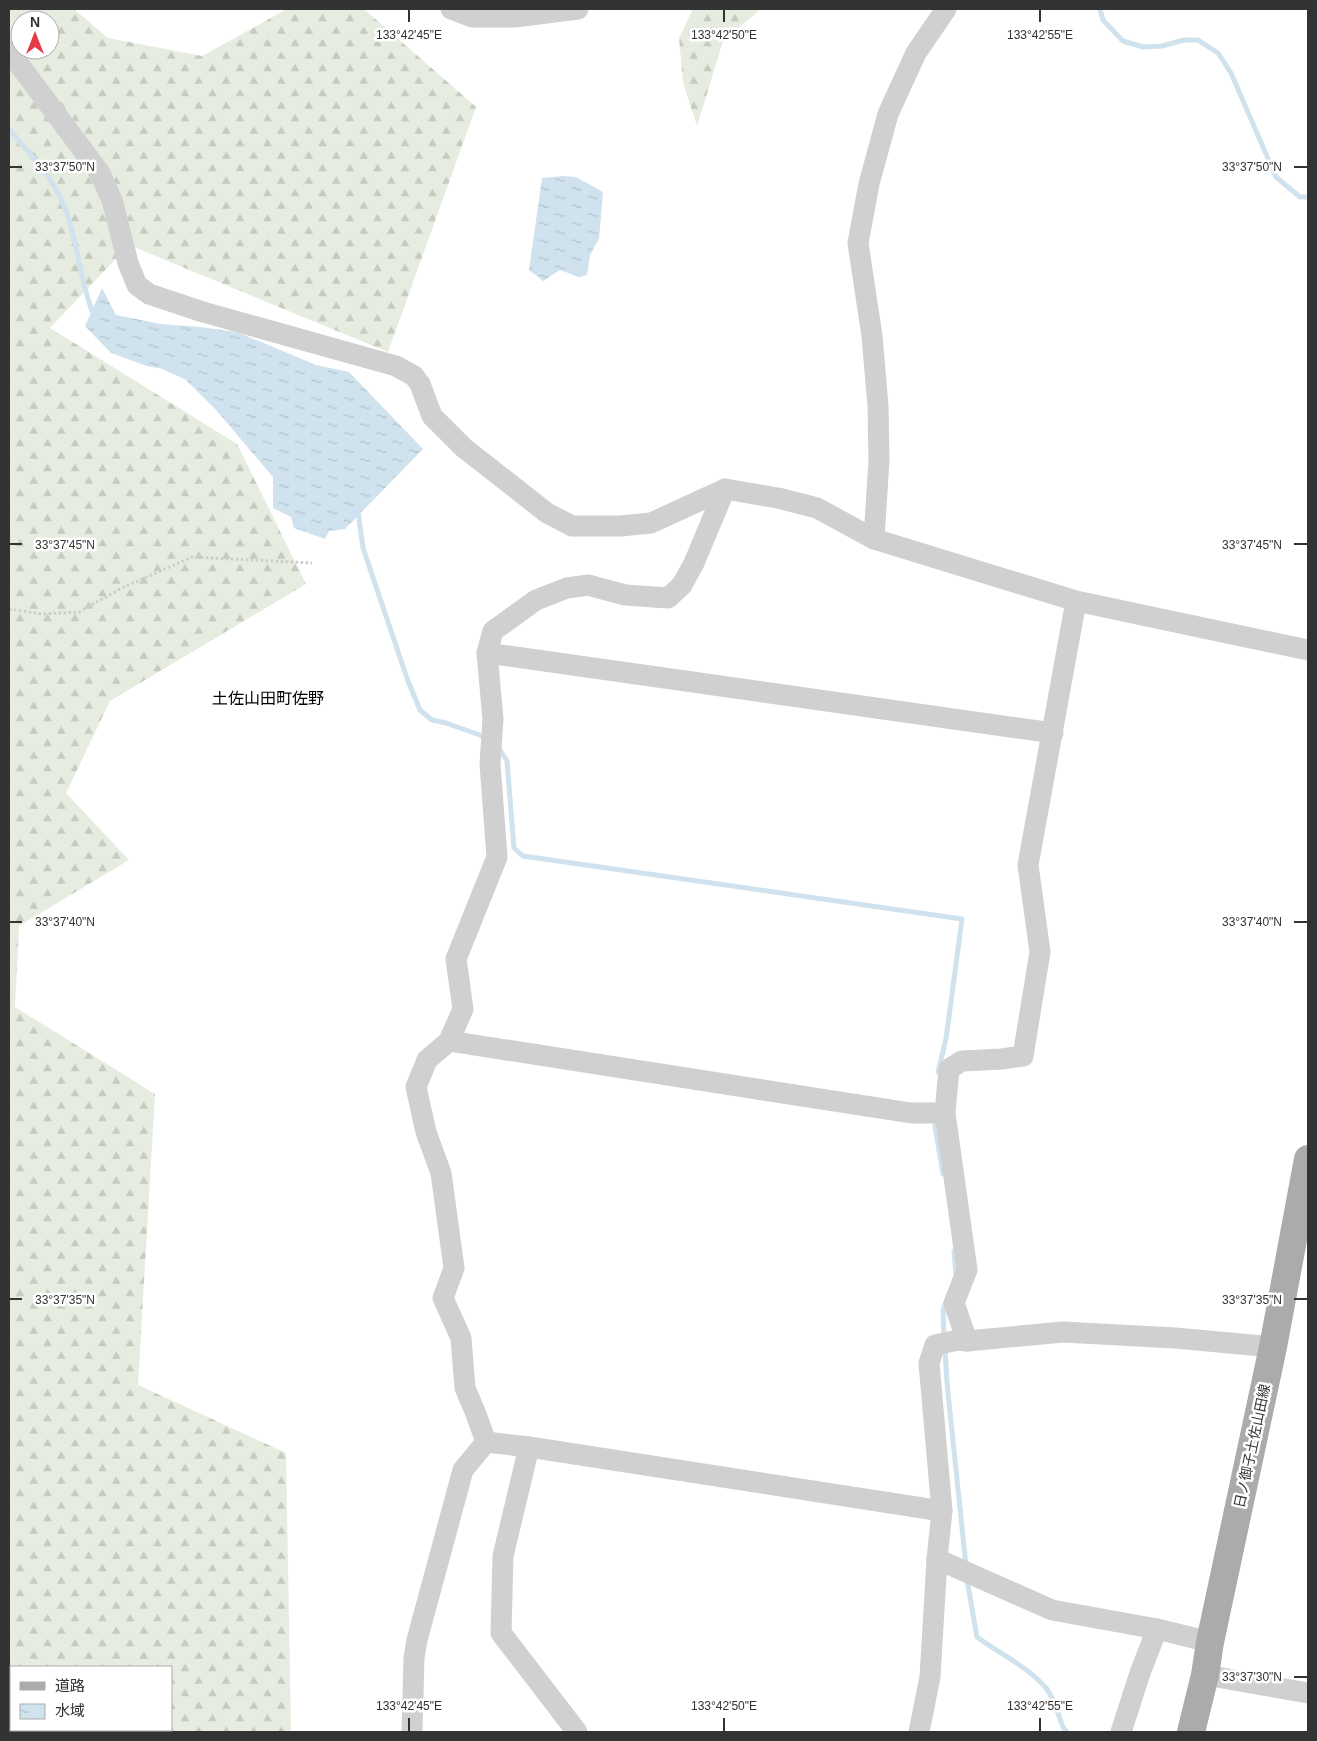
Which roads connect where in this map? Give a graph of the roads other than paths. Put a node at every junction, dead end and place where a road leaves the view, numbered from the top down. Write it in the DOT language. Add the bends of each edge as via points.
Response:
graph roads {
  1 [pos="451,9"];
  2 [pos="578,9"];
  3 [pos="946,9"];
  4 [pos="9,50"];
  5 [pos="725,489"];
  6 [pos="874,539"];
  7 [pos="1076,601"];
  8 [pos="1308,650"];
  9 [pos="487,653"];
  10 [pos="1052,733"];
  11 [pos="450,1041"];
  12 [pos="946,1113"];
  13 [pos="1307,1170"];
  14 [pos="962,1341"];
  15 [pos="1273,1347"];
  16 [pos="486,1442"];
  17 [pos="530,1447"];
  18 [pos="942,1512"];
  19 [pos="937,1559"];
  20 [pos="1157,1629"];
  21 [pos="1210,1642"];
  22 [pos="1205,1674"];
  23 [pos="1308,1693"];
  24 [pos="412,1732"];
  25 [pos="577,1732"];
  26 [pos="920,1732"];
  27 [pos="1121,1732"];
  28 [pos="1191,1732"];
  1 -- 2 [label="street" via="472,17 515,17"];
  3 -- 6 [label="street" via="916,53 888,114 869,184 858,243 872,336 878,406 879,460"];
  4 -- 5 [label="street" via="100,173 112,200 128,263 137,285 149,294 396,366 414,376 432,416 464,448 547,513 572,526 651,524"];
  5 -- 6 [label="street" via="817,508"];
  5 -- 9 [label="street" via="694,563 682,585 668,598 625,596 588,585 567,588 536,600 493,631"];
  6 -- 7 [label="street"];
  7 -- 8 [label="street"];
  7 -- 10 [label="street"];
  9 -- 10 [label="street"];
  9 -- 11 [label="street" via="493,718 490,764 497,857 456,959 463,1009"];
  10 -- 12 [label="street" via="1028,865 1040,952 1023,1056 962,1061 949,1069"];
  11 -- 12 [label="street" via="911,1113"];
  11 -- 16 [label="street" via="427,1060 416,1087 426,1132 441,1174 454,1268 443,1298 461,1338 465,1388"];
  12 -- 14 [label="street" via="967,1270 954,1303"];
  13 -- 15 [label="main road, 日ノ御子土佐山田線"];
  14 -- 15 [label="street" via="1063,1332"];
  14 -- 18 [label="street" via="935,1345 929,1363"];
  15 -- 21 [label="main road, 日ノ御子土佐山田線"];
  16 -- 17 [label="street"];
  16 -- 24 [label="street" via="463,1470 417,1640"];
  17 -- 18 [label="street"];
  17 -- 25 [label="street" via="503,1556 501,1633"];
  18 -- 19 [label="street"];
  19 -- 20 [label="street" via="1052,1610"];
  19 -- 26 [label="street" via="930,1677"];
  20 -- 21 [label="street"];
  20 -- 27 [label="street"];
  21 -- 22 [label="main road, 日ノ御子土佐山田線"];
  22 -- 23 [label="street"];
  22 -- 28 [label="main road, 日ノ御子土佐山田線"];
}
